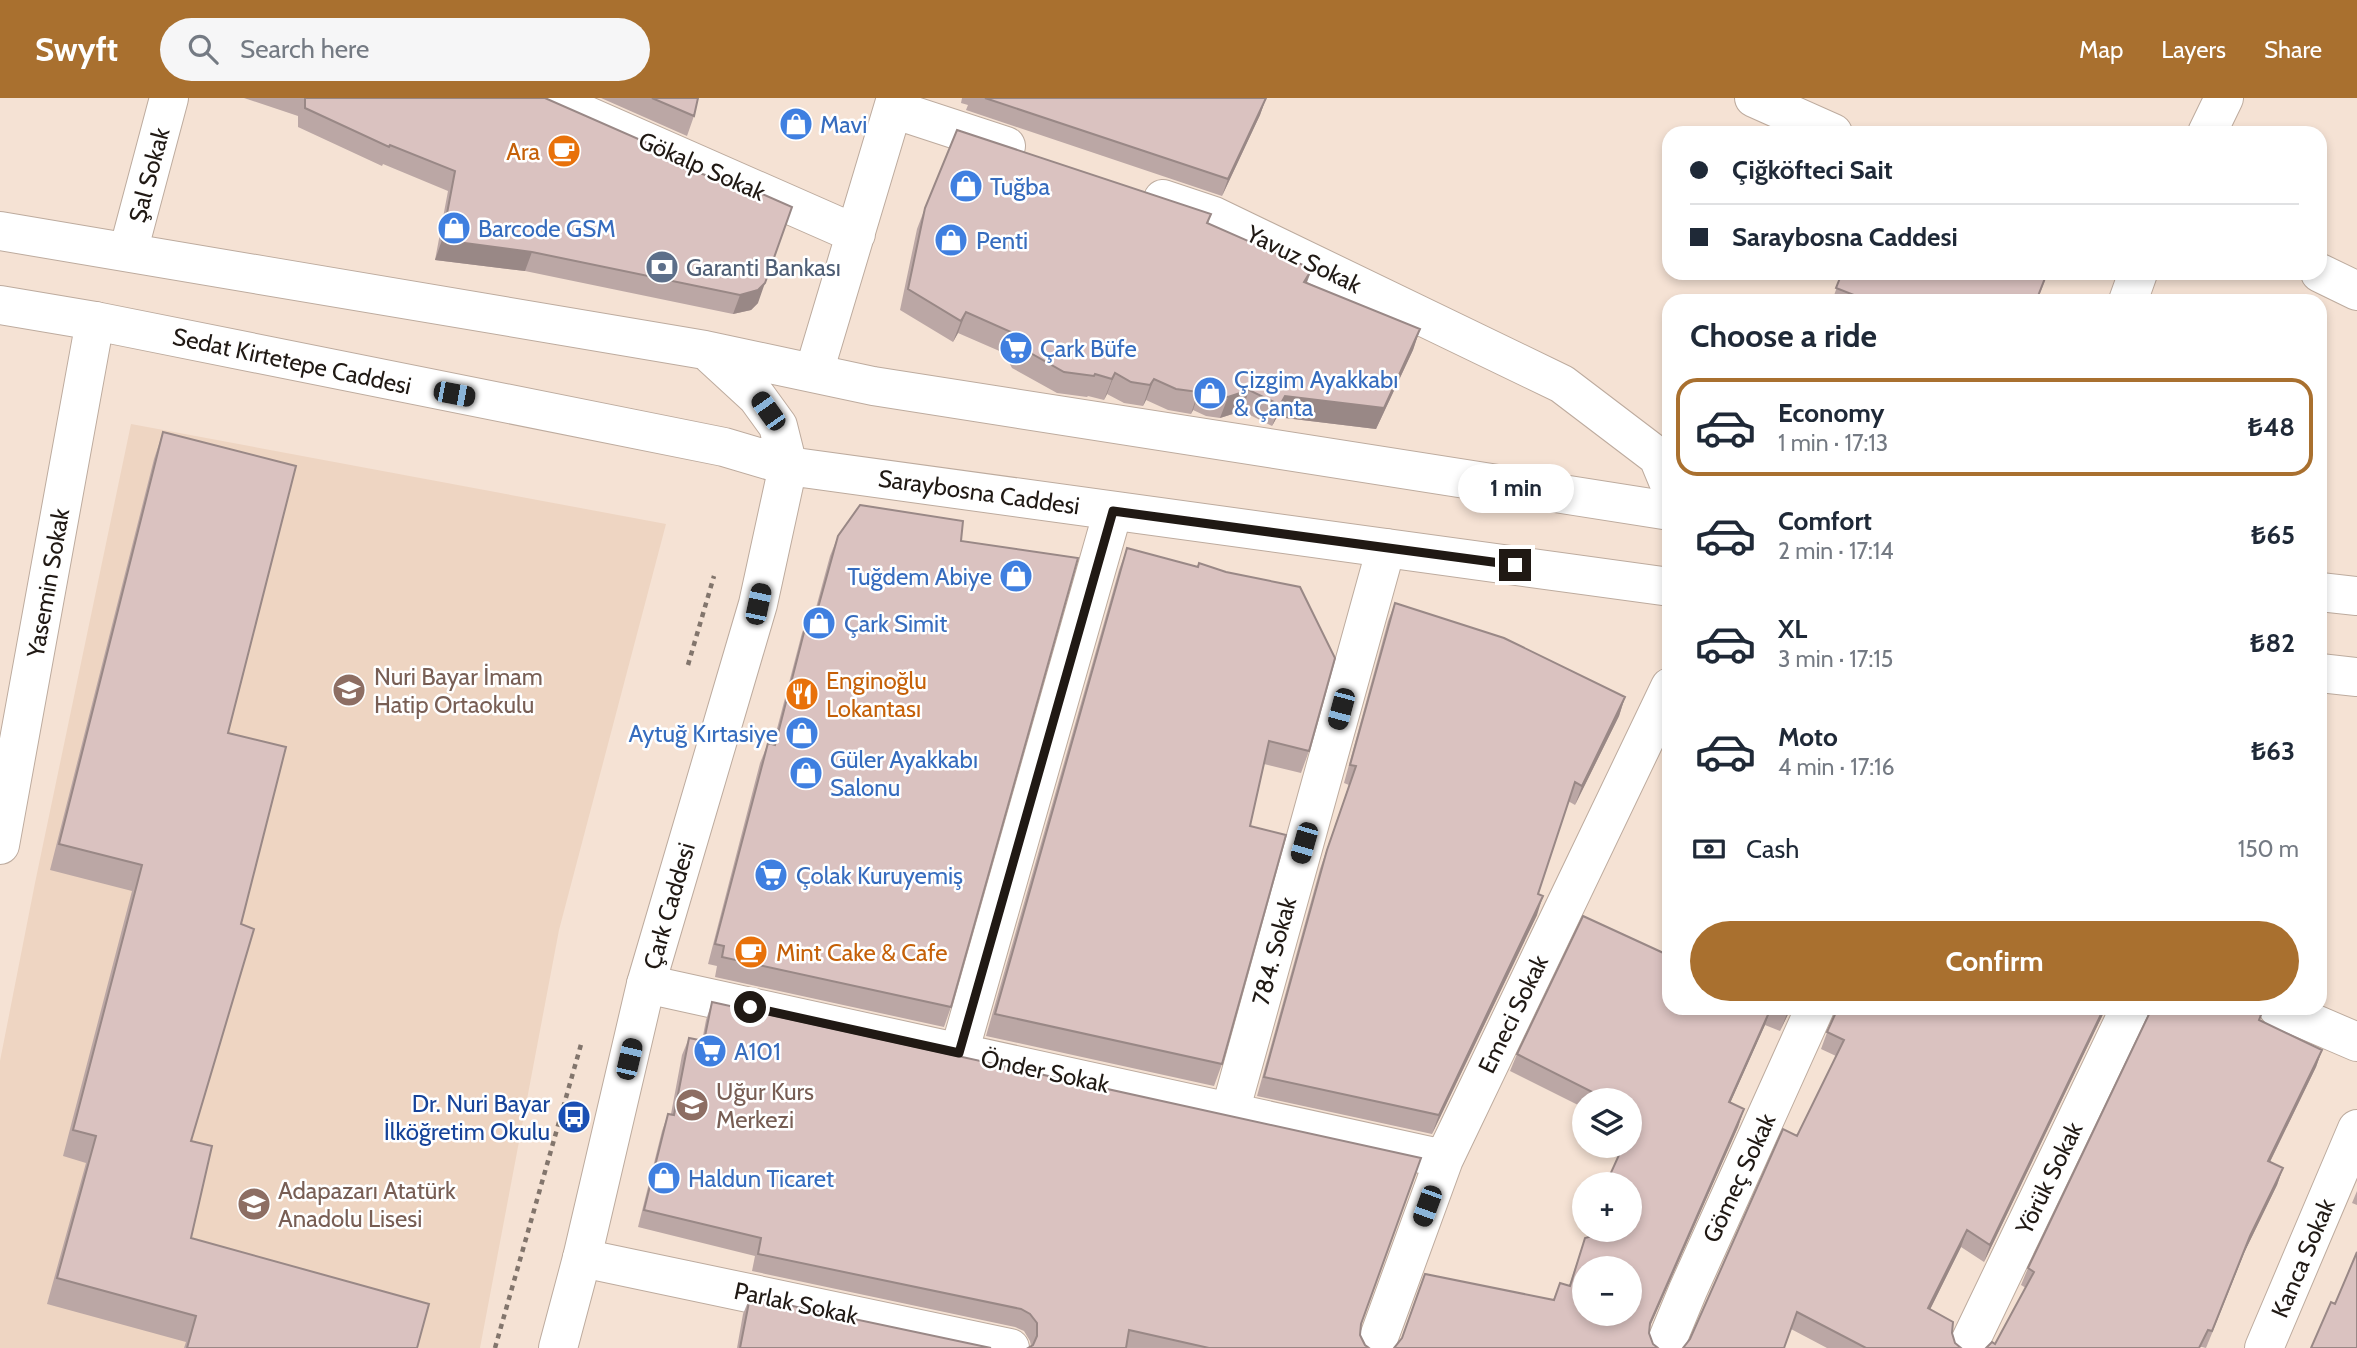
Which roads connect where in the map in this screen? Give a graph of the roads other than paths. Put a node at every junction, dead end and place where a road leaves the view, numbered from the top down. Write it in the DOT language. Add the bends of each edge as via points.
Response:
graph roads {
  1 [pos="169,98"];
  2 [pos="547,98"];
  3 [pos="1754,98"];
  4 [pos="2224,98"];
  5 [pos="895,103"];
  6 [pos="1817,126"];
  7 [pos="2210,126"];
  8 [pos="1034,156"];
  9 [pos="1137,190"];
  10 [pos="0,230"];
  11 [pos="856,234"];
  12 [pos="128,252"];
  13 [pos="2327,276"];
  14 [pos="2357,291"];
  15 [pos="0,305"];
  16 [pos="95,321"];
  17 [pos="705,350"];
  18 [pos="814,372"];
  19 [pos="788,466"];
  20 [pos="1662,467"];
  21 [pos="1662,510"];
  22 [pos="1113,511"];
  23 [pos="1386,548"];
  24 [pos="1662,586"];
  25 [pos="2327,593"];
  26 [pos="2357,596"];
  27 [pos="2327,674"];
  28 [pos="2357,677"];
  29 [pos="1662,709"];
  30 [pos="0,845"];
  31 [pos="646,984"];
  32 [pos="1812,1015"];
  33 [pos="2127,1015"];
  34 [pos="2295,1015"];
  35 [pos="2357,1041"];
  36 [pos="959,1053"];
  37 [pos="1230,1112"];
  38 [pos="2357,1129"];
  39 [pos="1444,1158"];
  40 [pos="582,1258"];
  41 [pos="558,1348"];
  42 [pos="1010,1348"];
  43 [pos="1375,1348"];
  44 [pos="1664,1348"];
  45 [pos="1967,1348"];
  46 [pos="2264,1348"];
  1 -- 12 [label="street, Şal Sokak"];
  2 -- 11 [label="street, Gökalp Sokak"];
  3 -- 6 [label="street"];
  4 -- 7 [label="street"];
  5 -- 8 [label="street"];
  5 -- 11 [label="street"];
  9 -- 20 [label="street, Yavuz Sokak" via="1214,216 1562,384 1658,457"];
  10 -- 12 [label="street"];
  11 -- 18 [label="street"];
  12 -- 17 [label="street"];
  13 -- 14 [label="street"];
  15 -- 16 [label="street, Sedat Kirtetepe Caddesi"];
  16 -- 19 [label="street, Sedat Kirtetepe Caddesi" via="724,447"];
  16 -- 30 [label="street, Yasemin Sokak"];
  17 -- 18 [label="street"];
  17 -- 19 [label="street" via="757,397 778,426"];
  18 -- 21 [label="street" via="873,386"];
  19 -- 22 [label="street, Saraybosna Caddesi"];
  19 -- 31 [label="street, Çark Caddesi" via="758,604"];
  22 -- 23 [label="street, Saraybosna Caddesi"];
  22 -- 36 [label="street"];
  23 -- 24 [label="street, Saraybosna Caddesi"];
  23 -- 37 [label="street, 784. Sokak"];
  25 -- 26 [label="street"];
  27 -- 28 [label="street"];
  29 -- 39 [label="street, Emeci Sokak"];
  31 -- 36 [label="street, Önder Sokak"];
  31 -- 40 [label="street, Çark Caddesi"];
  32 -- 44 [label="street, Gömeç Sokak"];
  33 -- 45 [label="street, Yörük Sokak"];
  34 -- 35 [label="street"];
  36 -- 37 [label="street, Önder Sokak"];
  37 -- 39 [label="street, Önder Sokak"];
  38 -- 46 [label="street, Kanca Sokak"];
  39 -- 43 [label="street, Emeci Sokak"];
  40 -- 41 [label="street, Çark Caddesi"];
  40 -- 42 [label="street, Parlak Sokak"];
}
